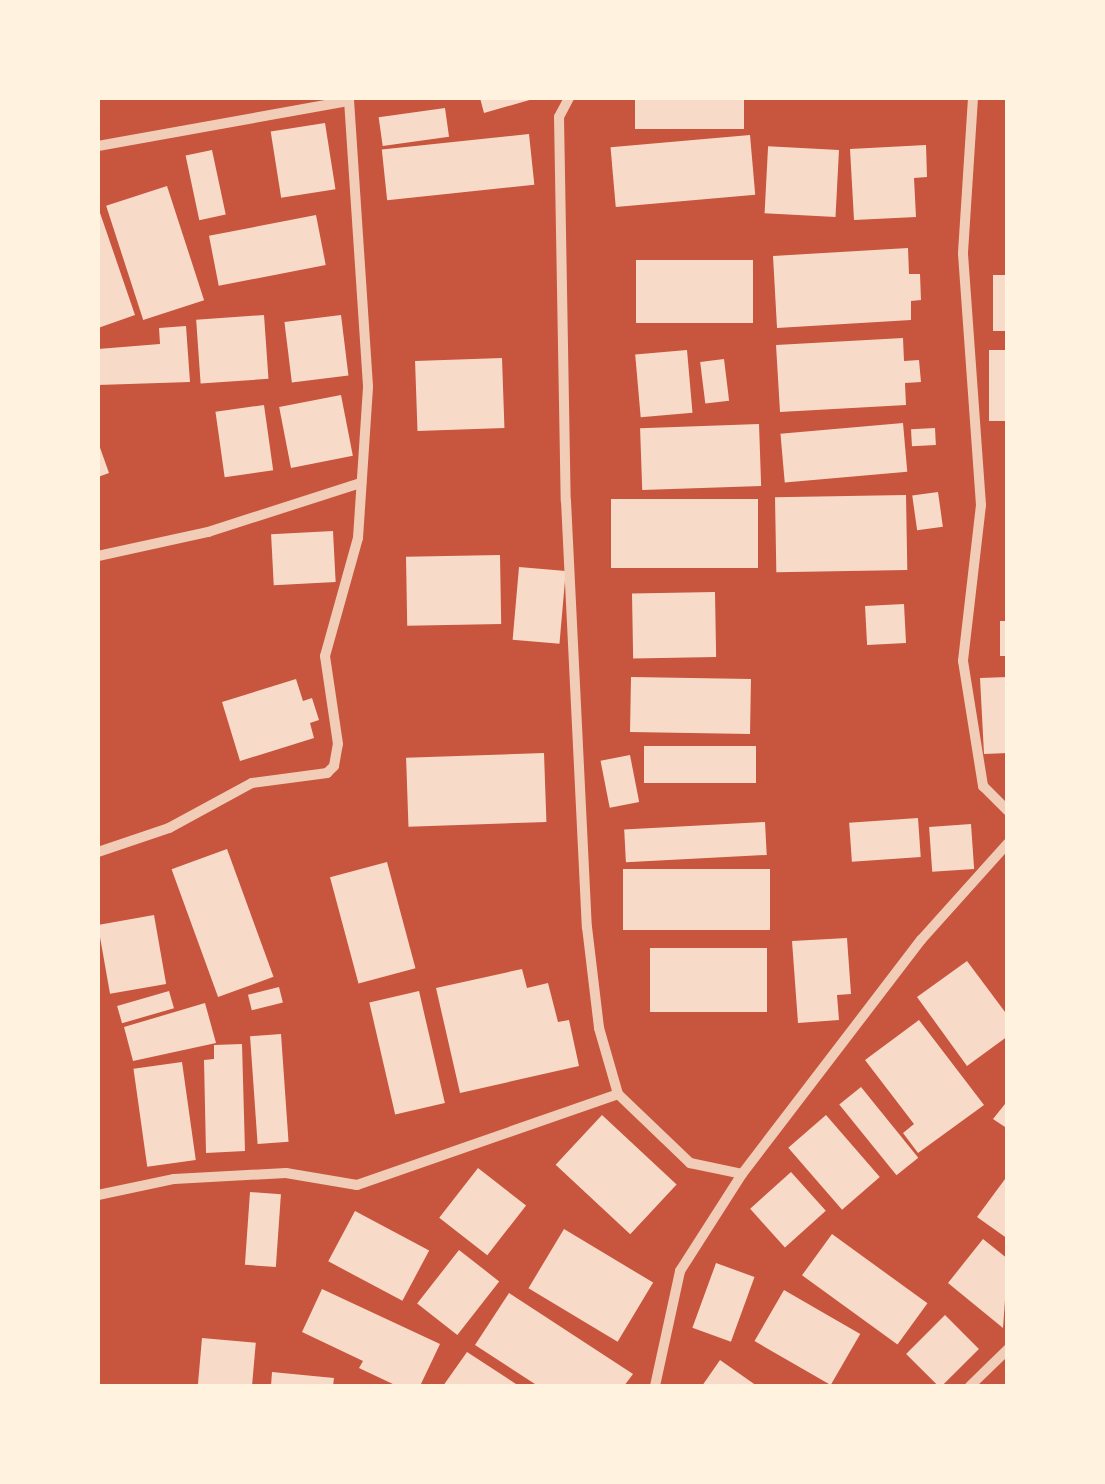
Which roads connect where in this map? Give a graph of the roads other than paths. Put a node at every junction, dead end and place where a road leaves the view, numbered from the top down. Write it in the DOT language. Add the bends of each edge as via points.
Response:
graph roads {
  1 [pos="569,98"];
  2 [pos="972,98"];
  3 [pos="348,99"];
  4 [pos="98,146"];
  5 [pos="361,482"];
  6 [pos="98,556"];
  7 [pos="1008,811"];
  8 [pos="1008,843"];
  9 [pos="98,852"];
  10 [pos="618,1094"];
  11 [pos="742,1174"];
  12 [pos="98,1195"];
  13 [pos="1008,1350"];
  14 [pos="655,1386"];
  15 [pos="970,1386"];
  1 -- 10 [label="street" via="559,116 566,500 587,927 599,1028"];
  2 -- 7 [label="street" via="962,254 981,505 963,661 983,786"];
  3 -- 4 [label="street"];
  3 -- 5 [label="street" via="368,386"];
  5 -- 6 [label="street" via="208,532"];
  5 -- 9 [label="street" via="358,538 325,656 338,744 334,766 327,773 252,783 168,828"];
  8 -- 11 [label="street" via="922,940"];
  10 -- 11 [label="street" via="690,1163"];
  10 -- 12 [label="street" via="357,1186 286,1173 174,1179"];
  11 -- 14 [label="street" via="680,1271"];
  13 -- 15 [label="street"];
}
